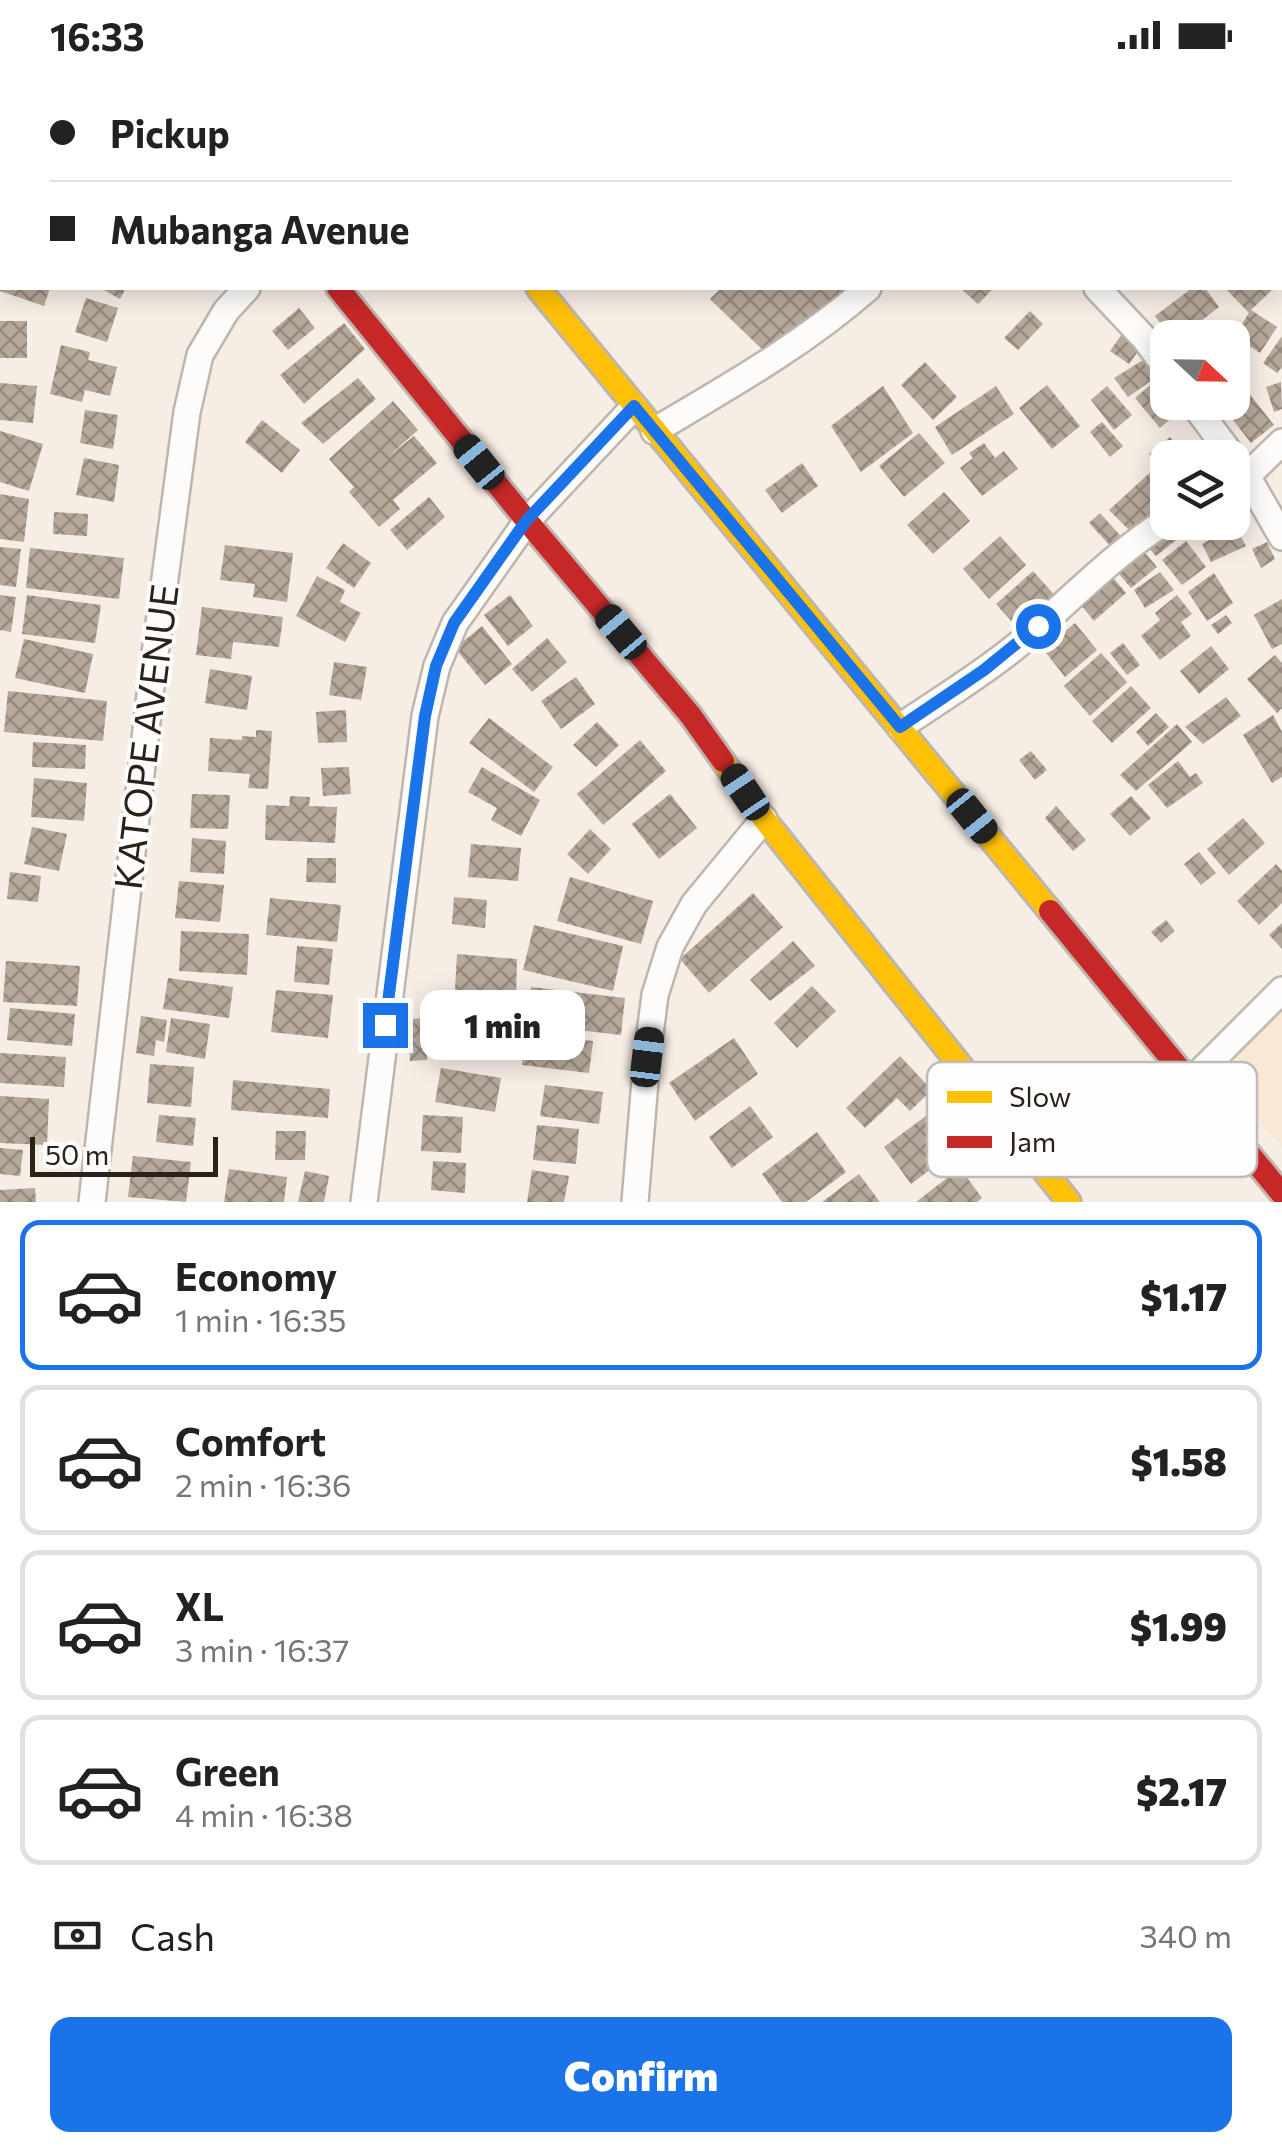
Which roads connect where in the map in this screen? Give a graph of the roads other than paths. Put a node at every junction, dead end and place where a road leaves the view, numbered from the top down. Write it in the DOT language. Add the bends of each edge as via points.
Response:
graph roads {
  1 [pos="245,290"];
  2 [pos="340,290"];
  3 [pos="540,290"];
  4 [pos="866,290"];
  5 [pos="1099,290"];
  6 [pos="1150,347"];
  7 [pos="634,406"];
  8 [pos="654,431"];
  9 [pos="1282,442"];
  10 [pos="1250,470"];
  11 [pos="1250,493"];
  12 [pos="526,521"];
  13 [pos="1150,534"];
  14 [pos="1282,536"];
  15 [pos="900,727"];
  16 [pos="764,819"];
  17 [pos="1282,990"];
  18 [pos="957,1062"];
  19 [pos="1172,1062"];
  20 [pos="1210,1062"];
  21 [pos="1257,1174"];
  22 [pos="1048,1177"];
  23 [pos="1272,1194"];
  24 [pos="92,1202"];
  25 [pos="364,1202"];
  26 [pos="635,1202"];
  27 [pos="1068,1202"];
  1 -- 24 [label="street, KATOPE AVENUE" via="200,355 187,412"];
  2 -- 12 [label="street"];
  3 -- 7 [label="street"];
  4 -- 8 [label="street" via="777,357"];
  5 -- 6 [label="street"];
  7 -- 8 [label="street"];
  7 -- 12 [label="street"];
  8 -- 15 [label="street"];
  9 -- 10 [label="street"];
  11 -- 14 [label="street"];
  12 -- 16 [label="street" via="691,716"];
  12 -- 25 [label="street" via="454,623 436,666"];
  13 -- 15 [label="street" via="1014,648"];
  15 -- 19 [label="street"];
  16 -- 18 [label="street"];
  16 -- 26 [label="street" via="694,904 670,948 655,995"];
  17 -- 20 [label="street"];
  21 -- 23 [label="street"];
  22 -- 27 [label="street"];
}
